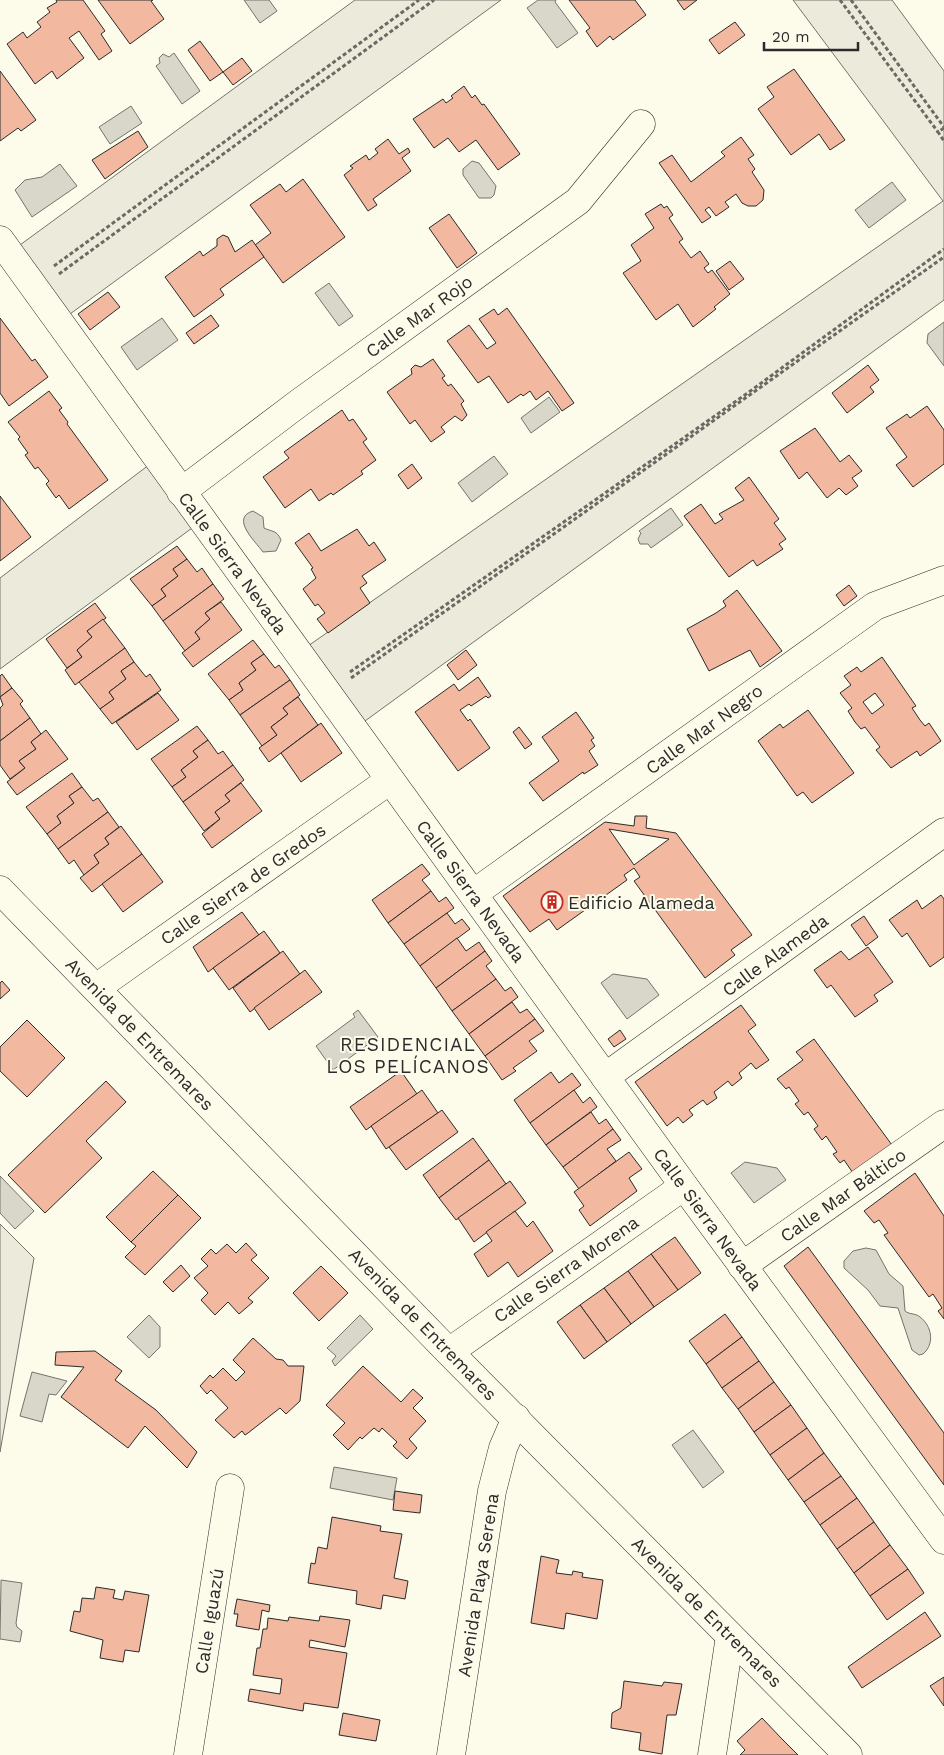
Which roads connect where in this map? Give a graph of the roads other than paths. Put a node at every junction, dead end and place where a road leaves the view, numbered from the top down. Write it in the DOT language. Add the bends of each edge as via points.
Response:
graph roads {
  1 [pos="641,124"];
  2 [pos="0,240"];
  3 [pos="181,492"];
  4 [pos="944,580"];
  5 [pos="390,780"];
  6 [pos="944,832"];
  7 [pos="0,890"];
  8 [pos="474,894"];
  9 [pos="96,988"];
  10 [pos="605,1077"];
  11 [pos="944,1124"];
  12 [pos="684,1186"];
  13 [pos="742,1266"];
  14 [pos="449,1352"];
  15 [pos="516,1418"];
  16 [pos="230,1488"];
  17 [pos="944,1540"];
  18 [pos="730,1636"];
  19 [pos="188,1755"];
  20 [pos="451,1755"];
  21 [pos="712,1755"];
  22 [pos="848,1755"];
  1 -- 3 [label="street, Calle Mar Rojo" via="578,201"];
  2 -- 3 [label="street, Calle Sierra Nevada"];
  3 -- 5 [label="street, Calle Sierra Nevada"];
  4 -- 8 [label="street, Calle Mar Negro" via="875,606"];
  5 -- 8 [label="street, Calle Sierra Nevada"];
  5 -- 9 [label="street, Calle Sierra de Gredos"];
  6 -- 10 [label="street, Calle Alameda"];
  7 -- 9 [label="street, Avenida de Entremares"];
  8 -- 10 [label="street, Calle Sierra Nevada"];
  9 -- 14 [label="street, Avenida de Entremares"];
  10 -- 12 [label="street, Calle Sierra Nevada"];
  11 -- 13 [label="street, Calle Mar Báltico"];
  12 -- 13 [label="street, Calle Sierra Nevada"];
  12 -- 14 [label="street, Calle Sierra Morena"];
  13 -- 17 [label="street, Calle Sierra Nevada"];
  14 -- 15 [label="street, Avenida de Entremares"];
  15 -- 18 [label="street, Avenida de Entremares"];
  15 -- 20 [label="street, Avenida Playa Serena" via="503,1448 492,1491"];
  16 -- 19 [label="street, Calle Iguazú"];
  18 -- 21 [label="street"];
  18 -- 22 [label="street, Avenida de Entremares"];
}
